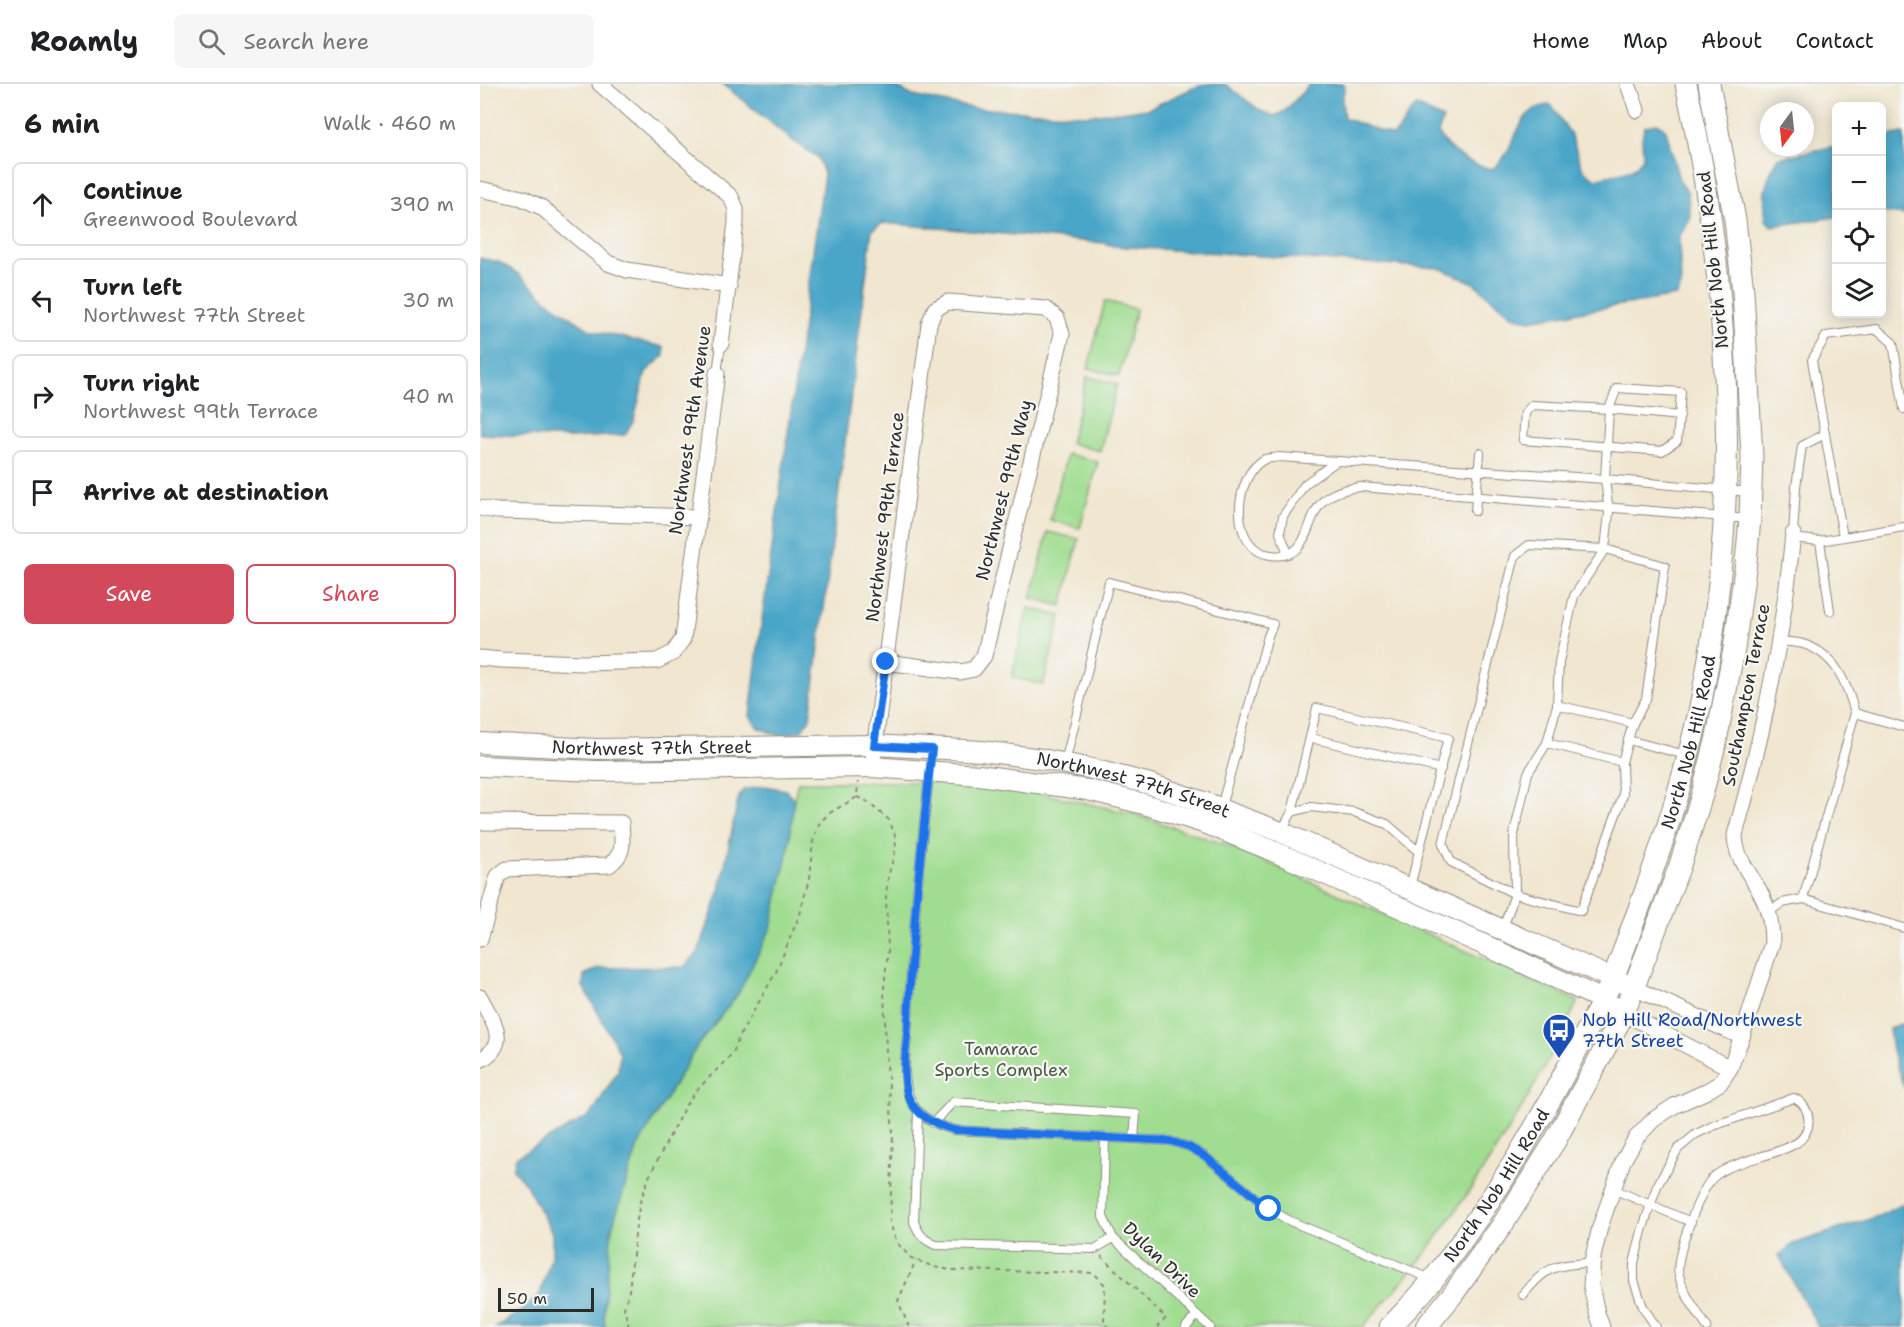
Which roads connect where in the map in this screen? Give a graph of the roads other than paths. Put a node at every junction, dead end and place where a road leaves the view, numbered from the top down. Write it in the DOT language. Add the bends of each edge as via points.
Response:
graph roads {
  1 [pos="600,84"];
  2 [pos="1628,84"];
  3 [pos="1686,84"];
  4 [pos="1709,84"];
  5 [pos="1637,110"];
  6 [pos="480,189"];
  7 [pos="729,286"];
  8 [pos="935,309"];
  9 [pos="721,344"];
  10 [pos="717,373"];
  11 [pos="1609,409"];
  12 [pos="1904,409"];
  13 [pos="1680,416"];
  14 [pos="1825,434"];
  15 [pos="1608,447"];
  16 [pos="1480,453"];
  17 [pos="1337,461"];
  18 [pos="1479,470"];
  19 [pos="1605,479"];
  20 [pos="1725,490"];
  21 [pos="1751,492"];
  22 [pos="1476,495"];
  23 [pos="1608,506"];
  24 [pos="480,508"];
  25 [pos="1475,511"];
  26 [pos="1724,515"];
  27 [pos="698,517"];
  28 [pos="1750,519"];
  29 [pos="1904,527"];
  30 [pos="1792,536"];
  31 [pos="1843,537"];
  32 [pos="1820,541"];
  33 [pos="1605,549"];
  34 [pos="1288,553"];
  35 [pos="1830,611"];
  36 [pos="1779,641"];
  37 [pos="480,658"];
  38 [pos="886,662"];
  39 [pos="1557,705"];
  40 [pos="1856,714"];
  41 [pos="1633,723"];
  42 [pos="1904,727"];
  43 [pos="1311,738"];
  44 [pos="1628,741"];
  45 [pos="480,743"];
  46 [pos="1547,743"];
  47 [pos="874,746"];
  48 [pos="932,749"];
  49 [pos="1688,756"];
  50 [pos="1622,762"];
  51 [pos="1065,763"];
  52 [pos="480,766"];
  53 [pos="872,767"];
  54 [pos="1441,769"];
  55 [pos="930,770"];
  56 [pos="1292,812"];
  57 [pos="1217,819"];
  58 [pos="480,822"];
  59 [pos="1281,832"];
  60 [pos="1419,852"];
  61 [pos="1410,889"];
  62 [pos="1515,894"];
  63 [pos="1803,899"];
  64 [pos="1768,912"];
  65 [pos="483,920"];
  66 [pos="1904,928"];
  67 [pos="1503,930"];
  68 [pos="480,939"];
  69 [pos="1613,978"];
  70 [pos="1634,988"];
  71 [pos="1603,1000"];
  72 [pos="482,1006"];
  73 [pos="1624,1013"];
  74 [pos="1742,1036"];
  75 [pos="480,1060"];
  76 [pos="1730,1068"];
  77 [pos="918,1112"];
  78 [pos="933,1123"];
  79 [pos="1105,1137"];
  80 [pos="1134,1139"];
  81 [pos="1613,1189"];
  82 [pos="1651,1205"];
  83 [pos="1691,1222"];
  84 [pos="1113,1238"];
  85 [pos="1593,1262"];
  86 [pos="1433,1280"];
  87 [pos="1522,1295"];
  88 [pos="1197,1315"];
  89 [pos="1186,1327"];
  90 [pos="1210,1327"];
  91 [pos="1390,1327"];
  92 [pos="1426,1327"];
  93 [pos="1602,1327"];
  94 [pos="1656,1327"];
  95 [pos="1707,1327"];
  1 -- 7 [label="street, Northwest 99th Avenue" via="731,197 736,222"];
  2 -- 5 [label="street"];
  3 -- 20 [label="main road, North Nob Hill Road" via="1701,152 1720,292"];
  4 -- 21 [label="main road, North Nob Hill Road" via="1736,220 1743,291"];
  6 -- 7 [label="street" via="522,198 541,207 618,267"];
  7 -- 9 [label="street, Northwest 99th Avenue"];
  8 -- 38 [label="street, Northwest 99th Terrace" via="929,324"];
  8 -- 38 [label="street, Northwest 99th Way" via="948,302 1046,309 1057,318 1062,334 984,656 974,669 960,672"];
  9 -- 10 [label="lane, Northwest 99th Avenue"];
  10 -- 27 [label="street, Northwest 99th Avenue"];
  11 -- 13 [label="lane"];
  11 -- 13 [label="lane" via="1617,388 1681,392"];
  11 -- 15 [label="lane"];
  11 -- 15 [label="lane" via="1532,405 1525,414 1523,440"];
  12 -- 14 [label="lane" via="1893,343 1877,329 1826,336 1812,360"];
  13 -- 15 [label="lane" via="1677,441 1662,451"];
  14 -- 30 [label="lane" via="1802,446"];
  14 -- 31 [label="lane"];
  15 -- 19 [label="lane"];
  16 -- 18 [label="lane"];
  17 -- 18 [label="lane"];
  17 -- 34 [label="lane" via="1305,484 1283,516 1280,533"];
  17 -- 34 [label="lane" via="1265,459 1248,478 1240,507 1240,525 1246,539 1257,551 1271,556"];
  18 -- 19 [label="lane"];
  18 -- 22 [label="lane"];
  19 -- 20 [label="lane"];
  19 -- 23 [label="lane"];
  20 -- 21 [label="lane"];
  20 -- 26 [label="main road, North Nob Hill Road"];
  21 -- 28 [label="main road, North Nob Hill Road"];
  22 -- 23 [label="lane"];
  22 -- 25 [label="lane"];
  22 -- 34 [label="lane" via="1346,489 1322,502 1305,539"];
  23 -- 26 [label="lane"];
  23 -- 33 [label="lane"];
  24 -- 27 [label="street"];
  26 -- 28 [label="lane"];
  26 -- 49 [label="main road, North Nob Hill Road" via="1710,647"];
  27 -- 37 [label="street, Northwest 99th Avenue" via="683,639 673,653 657,661 583,663"];
  28 -- 70 [label="main road, North Nob Hill Road" via="1734,649 1716,741 1679,868"];
  29 -- 31 [label="lane"];
  30 -- 32 [label="lane"];
  30 -- 36 [label="street, Southampton Terrace"];
  31 -- 32 [label="lane"];
  32 -- 35 [label="lane"];
  33 -- 39 [label="lane" via="1574,597 1559,662"];
  33 -- 41 [label="lane" via="1665,566 1646,699"];
  33 -- 62 [label="lane" via="1529,545 1515,556 1443,844 1451,862"];
  36 -- 40 [label="lane" via="1803,644 1830,658 1848,688"];
  36 -- 64 [label="street, Southampton Terrace" via="1763,730 1735,835 1740,860"];
  38 -- 47 [label="street, Northwest 99th Terrace"];
  39 -- 41 [label="lane"];
  39 -- 46 [label="lane"];
  40 -- 42 [label="lane"];
  40 -- 63 [label="lane"];
  41 -- 44 [label="lane"];
  43 -- 54 [label="lane"];
  43 -- 54 [label="lane" via="1317,708 1449,738"];
  43 -- 56 [label="lane"];
  44 -- 49 [label="lane"];
  44 -- 50 [label="lane"];
  45 -- 47 [label="street, Northwest 77th Street" via="597,749"];
  46 -- 50 [label="lane"];
  46 -- 62 [label="lane" via="1528,773 1514,834"];
  47 -- 48 [label="street, Northwest 77th Street"];
  47 -- 53 [label="street, Northwest 99th Terrace"];
  48 -- 51 [label="street, Northwest 77th Street" via="982,751"];
  48 -- 55 [label="lane"];
  49 -- 69 [label="main road, North Nob Hill Road" via="1659,853"];
  50 -- 62 [label="lane" via="1623,795 1581,911"];
  51 -- 57 [label="street, Northwest 77th Street" via="1150,784 1215,806"];
  51 -- 57 [label="lane" via="1109,582 1273,624"];
  52 -- 53 [label="street, Northwest 77th Street" via="597,771"];
  53 -- 55 [label="street, Northwest 77th Street"];
  54 -- 60 [label="lane"];
  55 -- 57 [label="street, Northwest 77th Street" via="1088,790 1207,824"];
  55 -- 77 [label="lane" via="905,1074 908,1095"];
  56 -- 59 [label="lane"];
  56 -- 60 [label="lane" via="1311,807 1354,812 1387,824"];
  57 -- 59 [label="street, Northwest 77th Street"];
  57 -- 71 [label="street, Northwest 77th Street" via="1273,851"];
  58 -- 65 [label="street" via="621,824 622,851 609,865 507,869 498,876"];
  59 -- 61 [label="street, Northwest 77th Street"];
  60 -- 61 [label="lane"];
  61 -- 67 [label="street, Northwest 77th Street"];
  62 -- 67 [label="lane"];
  63 -- 64 [label="lane" via="1782,903"];
  63 -- 66 [label="lane"];
  64 -- 74 [label="street, Southampton Terrace" via="1772,943"];
  65 -- 68 [label="street"];
  67 -- 69 [label="street, Northwest 77th Street"];
  69 -- 70 [label="street, Northwest 77th Street"];
  69 -- 71 [label="main road, North Nob Hill Road"];
  70 -- 73 [label="main road, North Nob Hill Road"];
  70 -- 74 [label="street, Northwest 77th Street"];
  71 -- 73 [label="street, Northwest 77th Street"];
  71 -- 86 [label="main road, North Nob Hill Road" via="1523,1147"];
  72 -- 75 [label="street" via="498,1033 492,1054"];
  73 -- 76 [label="street, Northwest 77th Street"];
  73 -- 92 [label="main road, North Nob Hill Road" via="1555,1141 1503,1224"];
  74 -- 76 [label="street, Southampton Terrace"];
  76 -- 81 [label="street, Southampton Terrace" via="1720,1083 1653,1120 1636,1138"];
  77 -- 78 [label="lane"];
  77 -- 84 [label="lane" via="914,1222 925,1241 936,1245 1095,1249"];
  78 -- 79 [label="lane" via="954,1130"];
  78 -- 80 [label="lane" via="953,1102 1136,1114"];
  79 -- 80 [label="lane"];
  79 -- 84 [label="lane, Dylan Drive" via="1103,1217"];
  80 -- 86 [label="lane" via="1170,1141 1189,1147 1290,1221"];
  81 -- 82 [label="lane"];
  81 -- 85 [label="street, Southampton Terrace"];
  82 -- 83 [label="lane"];
  82 -- 83 [label="lane" via="1678,1149 1696,1134 1794,1098 1802,1102 1809,1121 1805,1135 1795,1145 1742,1162 1711,1179"];
  82 -- 94 [label="lane" via="1634,1263 1634,1281 1643,1307"];
  83 -- 95 [label="lane" via="1678,1274"];
  84 -- 88 [label="lane, Dylan Drive"];
  85 -- 87 [label="lane" via="1550,1268"];
  85 -- 93 [label="street, Southampton Terrace" via="1591,1286"];
  86 -- 91 [label="main road, North Nob Hill Road"];
  88 -- 89 [label="lane"];
  88 -- 90 [label="lane, Dylan Drive"];
}
